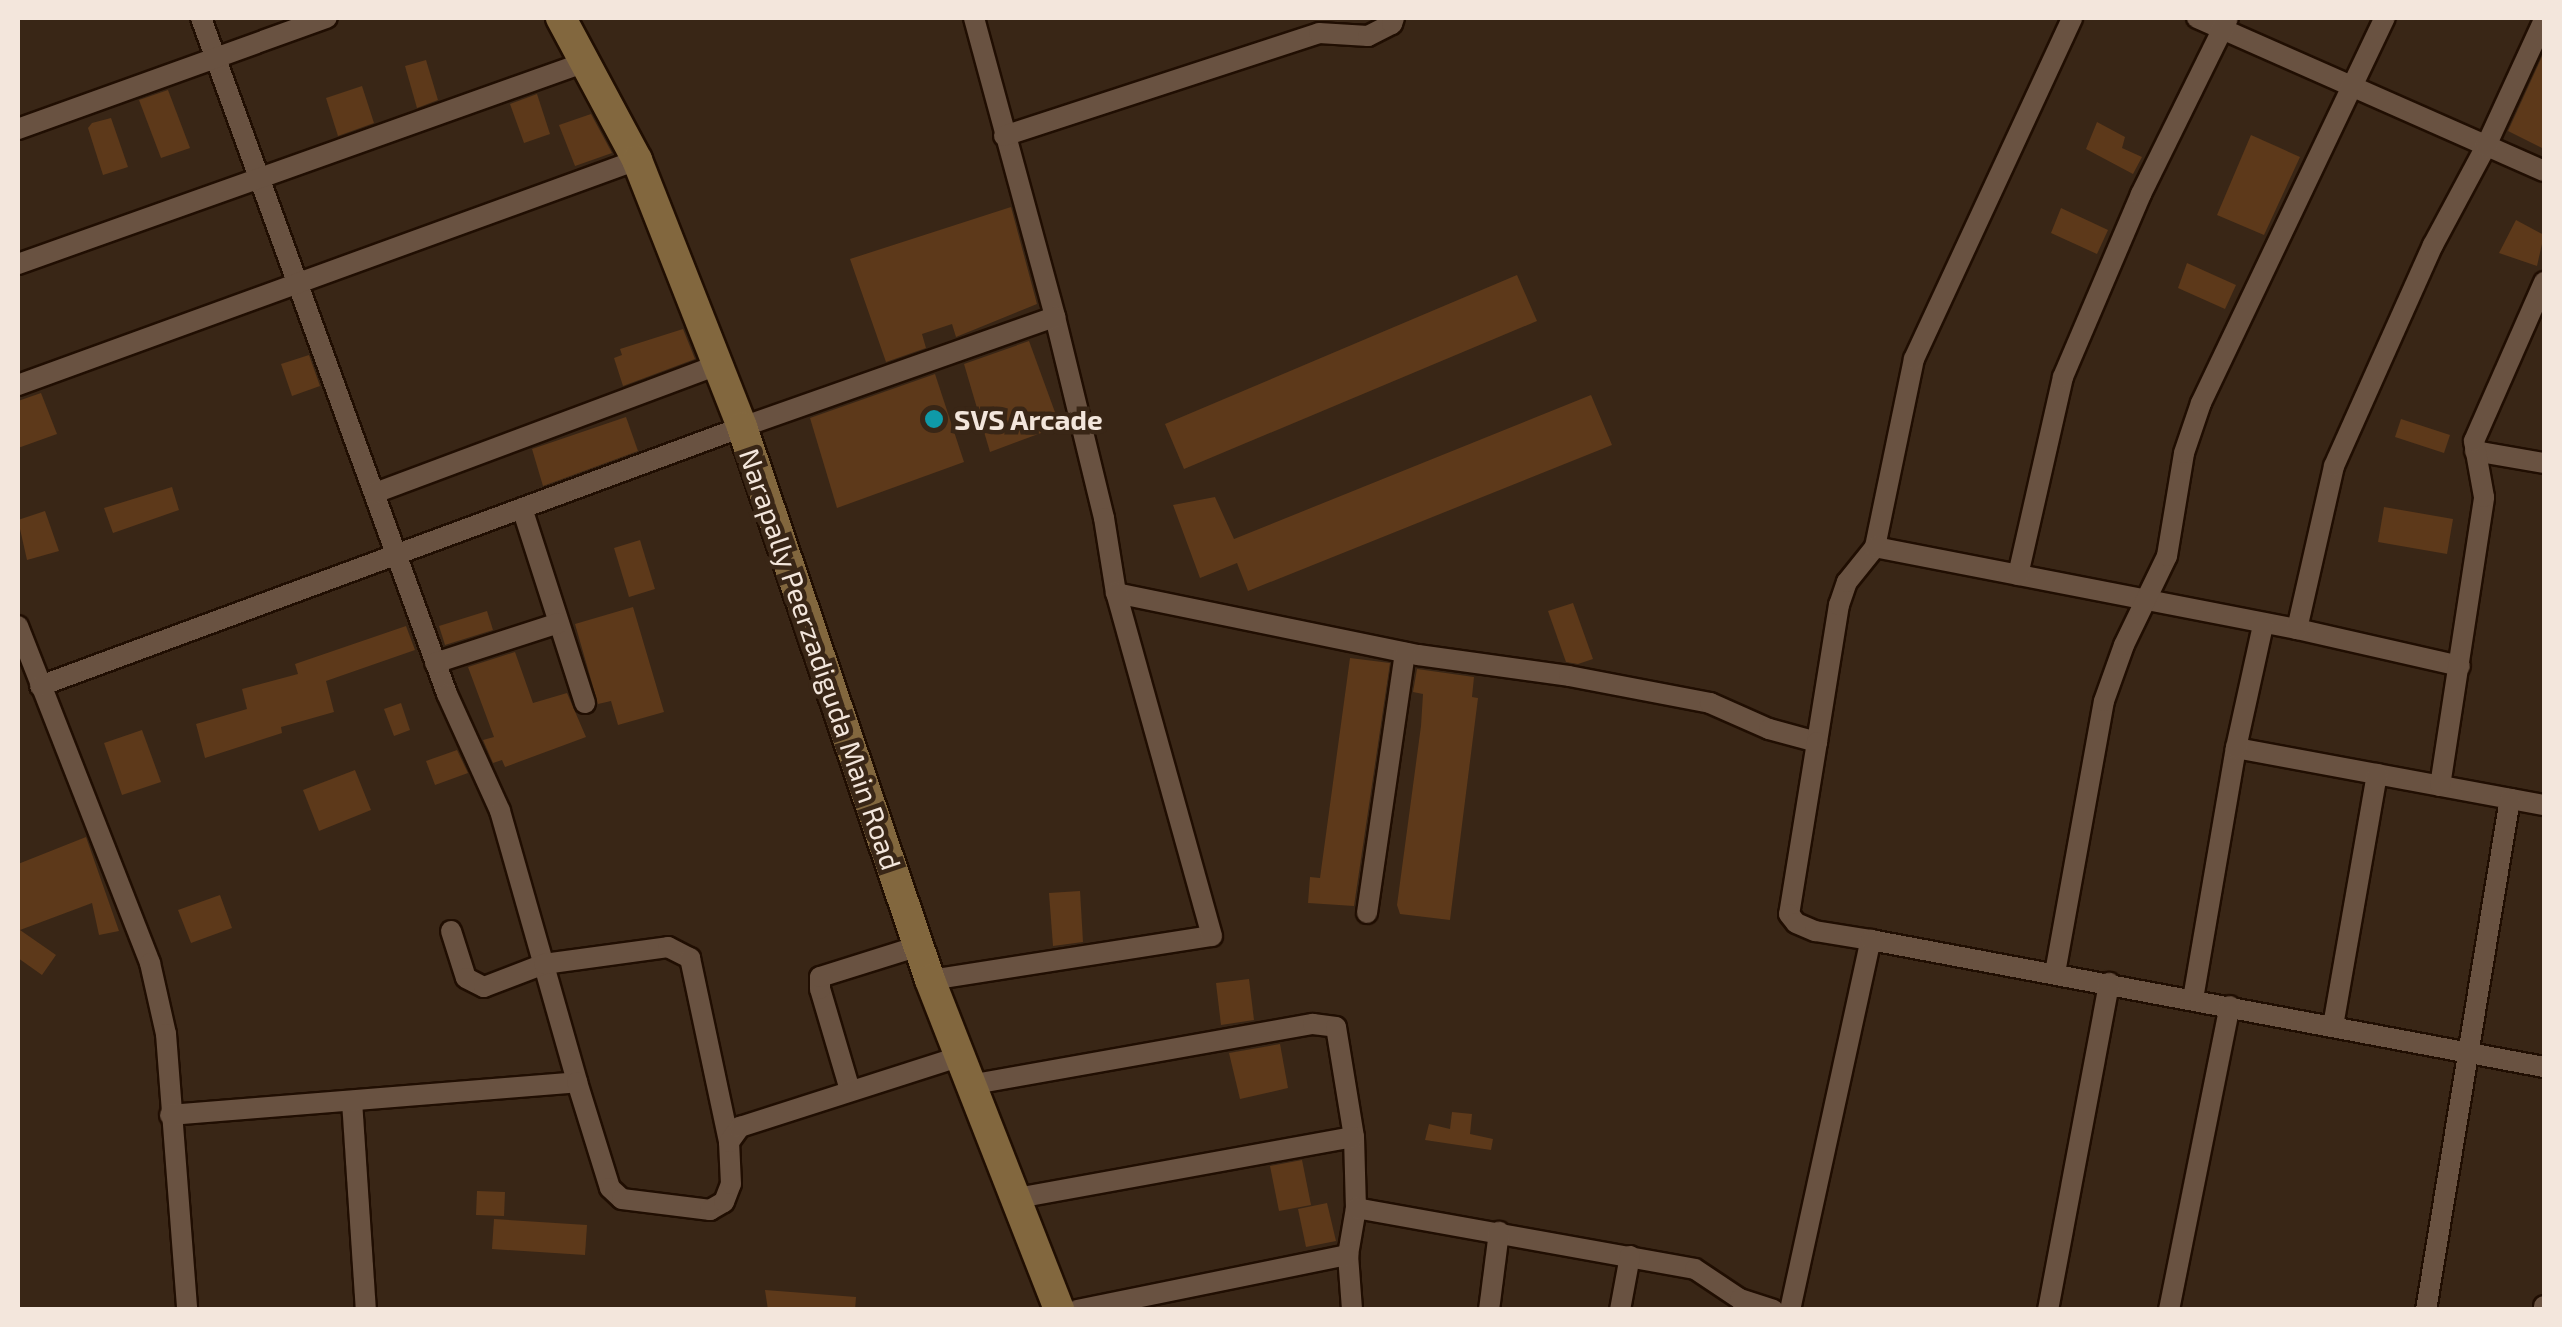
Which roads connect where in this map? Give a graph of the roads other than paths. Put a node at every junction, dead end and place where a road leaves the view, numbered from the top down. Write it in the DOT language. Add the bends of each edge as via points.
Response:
graph roads {
  1 [pos="202,18"];
  2 [pos="327,18"];
  3 [pos="561,18"];
  4 [pos="974,18"];
  5 [pos="1394,18"];
  6 [pos="2072,18"];
  7 [pos="2197,18"];
  8 [pos="2385,18"];
  9 [pos="2544,20"];
  10 [pos="2226,24"];
  11 [pos="216,57"];
  12 [pos="586,62"];
  13 [pos="2354,90"];
  14 [pos="18,129"];
  15 [pos="1004,136"];
  16 [pos="2486,146"];
  17 [pos="638,160"];
  18 [pos="2544,170"];
  19 [pos="260,174"];
  20 [pos="18,264"];
  21 [pos="2544,282"];
  22 [pos="300,284"];
  23 [pos="1055,318"];
  24 [pos="718,365"];
  25 [pos="18,385"];
  26 [pos="742,427"];
  27 [pos="2476,450"];
  28 [pos="2544,464"];
  29 [pos="375,493"];
  30 [pos="522,508"];
  31 [pos="1875,548"];
  32 [pos="397,556"];
  33 [pos="2018,574"];
  34 [pos="1116,594"];
  35 [pos="2144,600"];
  36 [pos="559,623"];
  37 [pos="2263,625"];
  38 [pos="18,626"];
  39 [pos="2297,629"];
  40 [pos="1405,653"];
  41 [pos="436,663"];
  42 [pos="2460,666"];
  43 [pos="40,686"];
  44 [pos="585,703"];
  45 [pos="1817,742"];
  46 [pos="2236,748"];
  47 [pos="2378,774"];
  48 [pos="2440,786"];
  49 [pos="2510,799"];
  50 [pos="2544,806"];
  51 [pos="1368,913"];
  52 [pos="451,931"];
  53 [pos="1871,940"];
  54 [pos="919,946"];
  55 [pos="544,964"];
  56 [pos="2055,973"];
  57 [pos="930,980"];
  58 [pos="2109,983"];
  59 [pos="2193,999"];
  60 [pos="2230,1006"];
  61 [pos="2333,1026"];
  62 [pos="2468,1052"];
  63 [pos="2544,1067"];
  64 [pos="963,1071"];
  65 [pos="577,1082"];
  66 [pos="850,1090"];
  67 [pos="352,1101"];
  68 [pos="170,1115"];
  69 [pos="1354,1137"];
  70 [pos="729,1142"];
  71 [pos="1017,1198"];
  72 [pos="1356,1208"];
  73 [pos="1499,1232"];
  74 [pos="1348,1255"];
  75 [pos="1630,1256"];
  76 [pos="186,1310"];
  77 [pos="366,1310"];
  78 [pos="1059,1310"];
  79 [pos="1077,1310"];
  80 [pos="1352,1310"];
  81 [pos="1489,1310"];
  82 [pos="1620,1310"];
  83 [pos="1773,1310"];
  84 [pos="1790,1310"];
  85 [pos="2048,1310"];
  86 [pos="2170,1310"];
  87 [pos="2426,1310"];
  1 -- 11 [label="street"];
  2 -- 11 [label="street"];
  3 -- 12 [label="street, Narapally Peerzadiguda Main Road"];
  4 -- 15 [label="street"];
  5 -- 15 [label="street" via="1368,36 1318,33"];
  6 -- 31 [label="street" via="1914,359"];
  7 -- 10 [label="street"];
  8 -- 13 [label="street"];
  9 -- 16 [label="street"];
  10 -- 13 [label="street"];
  10 -- 33 [label="street" via="2141,194 2063,377"];
  11 -- 14 [label="street"];
  11 -- 19 [label="street"];
  12 -- 17 [label="street, Narapally Peerzadiguda Main Road"];
  12 -- 19 [label="street"];
  13 -- 16 [label="street"];
  13 -- 35 [label="street" via="2201,403 2184,453 2167,556"];
  15 -- 23 [label="street"];
  16 -- 18 [label="street"];
  16 -- 39 [label="street" via="2432,244 2334,466"];
  17 -- 22 [label="street"];
  17 -- 24 [label="street, Narapally Peerzadiguda Main Road"];
  19 -- 20 [label="street"];
  19 -- 22 [label="street"];
  21 -- 27 [label="street" via="2481,416"];
  22 -- 25 [label="street"];
  22 -- 29 [label="street"];
  23 -- 26 [label="street"];
  23 -- 34 [label="street"];
  24 -- 26 [label="street, Narapally Peerzadiguda Main Road"];
  24 -- 29 [label="street"];
  26 -- 30 [label="street"];
  26 -- 54 [label="street, Narapally Peerzadiguda Main Road"];
  27 -- 28 [label="street"];
  27 -- 42 [label="street" via="2484,497"];
  29 -- 32 [label="street"];
  30 -- 32 [label="street"];
  30 -- 36 [label="street"];
  31 -- 33 [label="street"];
  31 -- 45 [label="street" via="1847,582 1839,606"];
  32 -- 41 [label="street"];
  32 -- 43 [label="street"];
  33 -- 35 [label="street"];
  34 -- 40 [label="street"];
  34 -- 57 [label="street" via="1212,936"];
  35 -- 37 [label="street"];
  35 -- 56 [label="street" via="2104,701"];
  36 -- 41 [label="street"];
  36 -- 44 [label="street"];
  37 -- 39 [label="street"];
  37 -- 46 [label="street"];
  38 -- 43 [label="street"];
  39 -- 42 [label="street"];
  40 -- 45 [label="street" via="1710,704"];
  40 -- 51 [label="street"];
  41 -- 55 [label="street" via="500,811"];
  42 -- 48 [label="street"];
  43 -- 68 [label="street" via="150,963 166,1034"];
  45 -- 53 [label="street" via="1790,914 1814,931"];
  46 -- 47 [label="street"];
  46 -- 59 [label="street"];
  47 -- 48 [label="street"];
  47 -- 61 [label="street"];
  48 -- 49 [label="street"];
  49 -- 50 [label="street"];
  49 -- 62 [label="street"];
  52 -- 55 [label="street" via="472,985 484,987"];
  53 -- 56 [label="street"];
  53 -- 84 [label="street"];
  54 -- 57 [label="street, Narapally Peerzadiguda Main Road"];
  54 -- 66 [label="street" via="820,977"];
  55 -- 65 [label="street"];
  55 -- 70 [label="street" via="668,947 690,958"];
  56 -- 58 [label="street"];
  57 -- 64 [label="street, Narapally Peerzadiguda Main Road"];
  58 -- 59 [label="street"];
  58 -- 85 [label="street"];
  59 -- 60 [label="street"];
  60 -- 61 [label="street"];
  60 -- 86 [label="street"];
  61 -- 62 [label="street"];
  62 -- 63 [label="street"];
  62 -- 87 [label="street"];
  64 -- 66 [label="street"];
  64 -- 69 [label="street" via="1328,1024 1336,1026"];
  64 -- 71 [label="street, Narapally Peerzadiguda Main Road"];
  65 -- 67 [label="street"];
  65 -- 70 [label="street" via="610,1188 622,1199 710,1210 724,1202 731,1184"];
  66 -- 70 [label="street" via="762,1117 740,1127"];
  67 -- 68 [label="street"];
  67 -- 77 [label="street"];
  68 -- 76 [label="street"];
  69 -- 71 [label="street"];
  69 -- 72 [label="street"];
  71 -- 78 [label="street, Narapally Peerzadiguda Main Road"];
  72 -- 73 [label="street"];
  72 -- 74 [label="street"];
  73 -- 75 [label="street"];
  73 -- 81 [label="street"];
  74 -- 79 [label="street"];
  74 -- 80 [label="street"];
  75 -- 82 [label="street"];
  75 -- 83 [label="street" via="1695,1269"];
}
